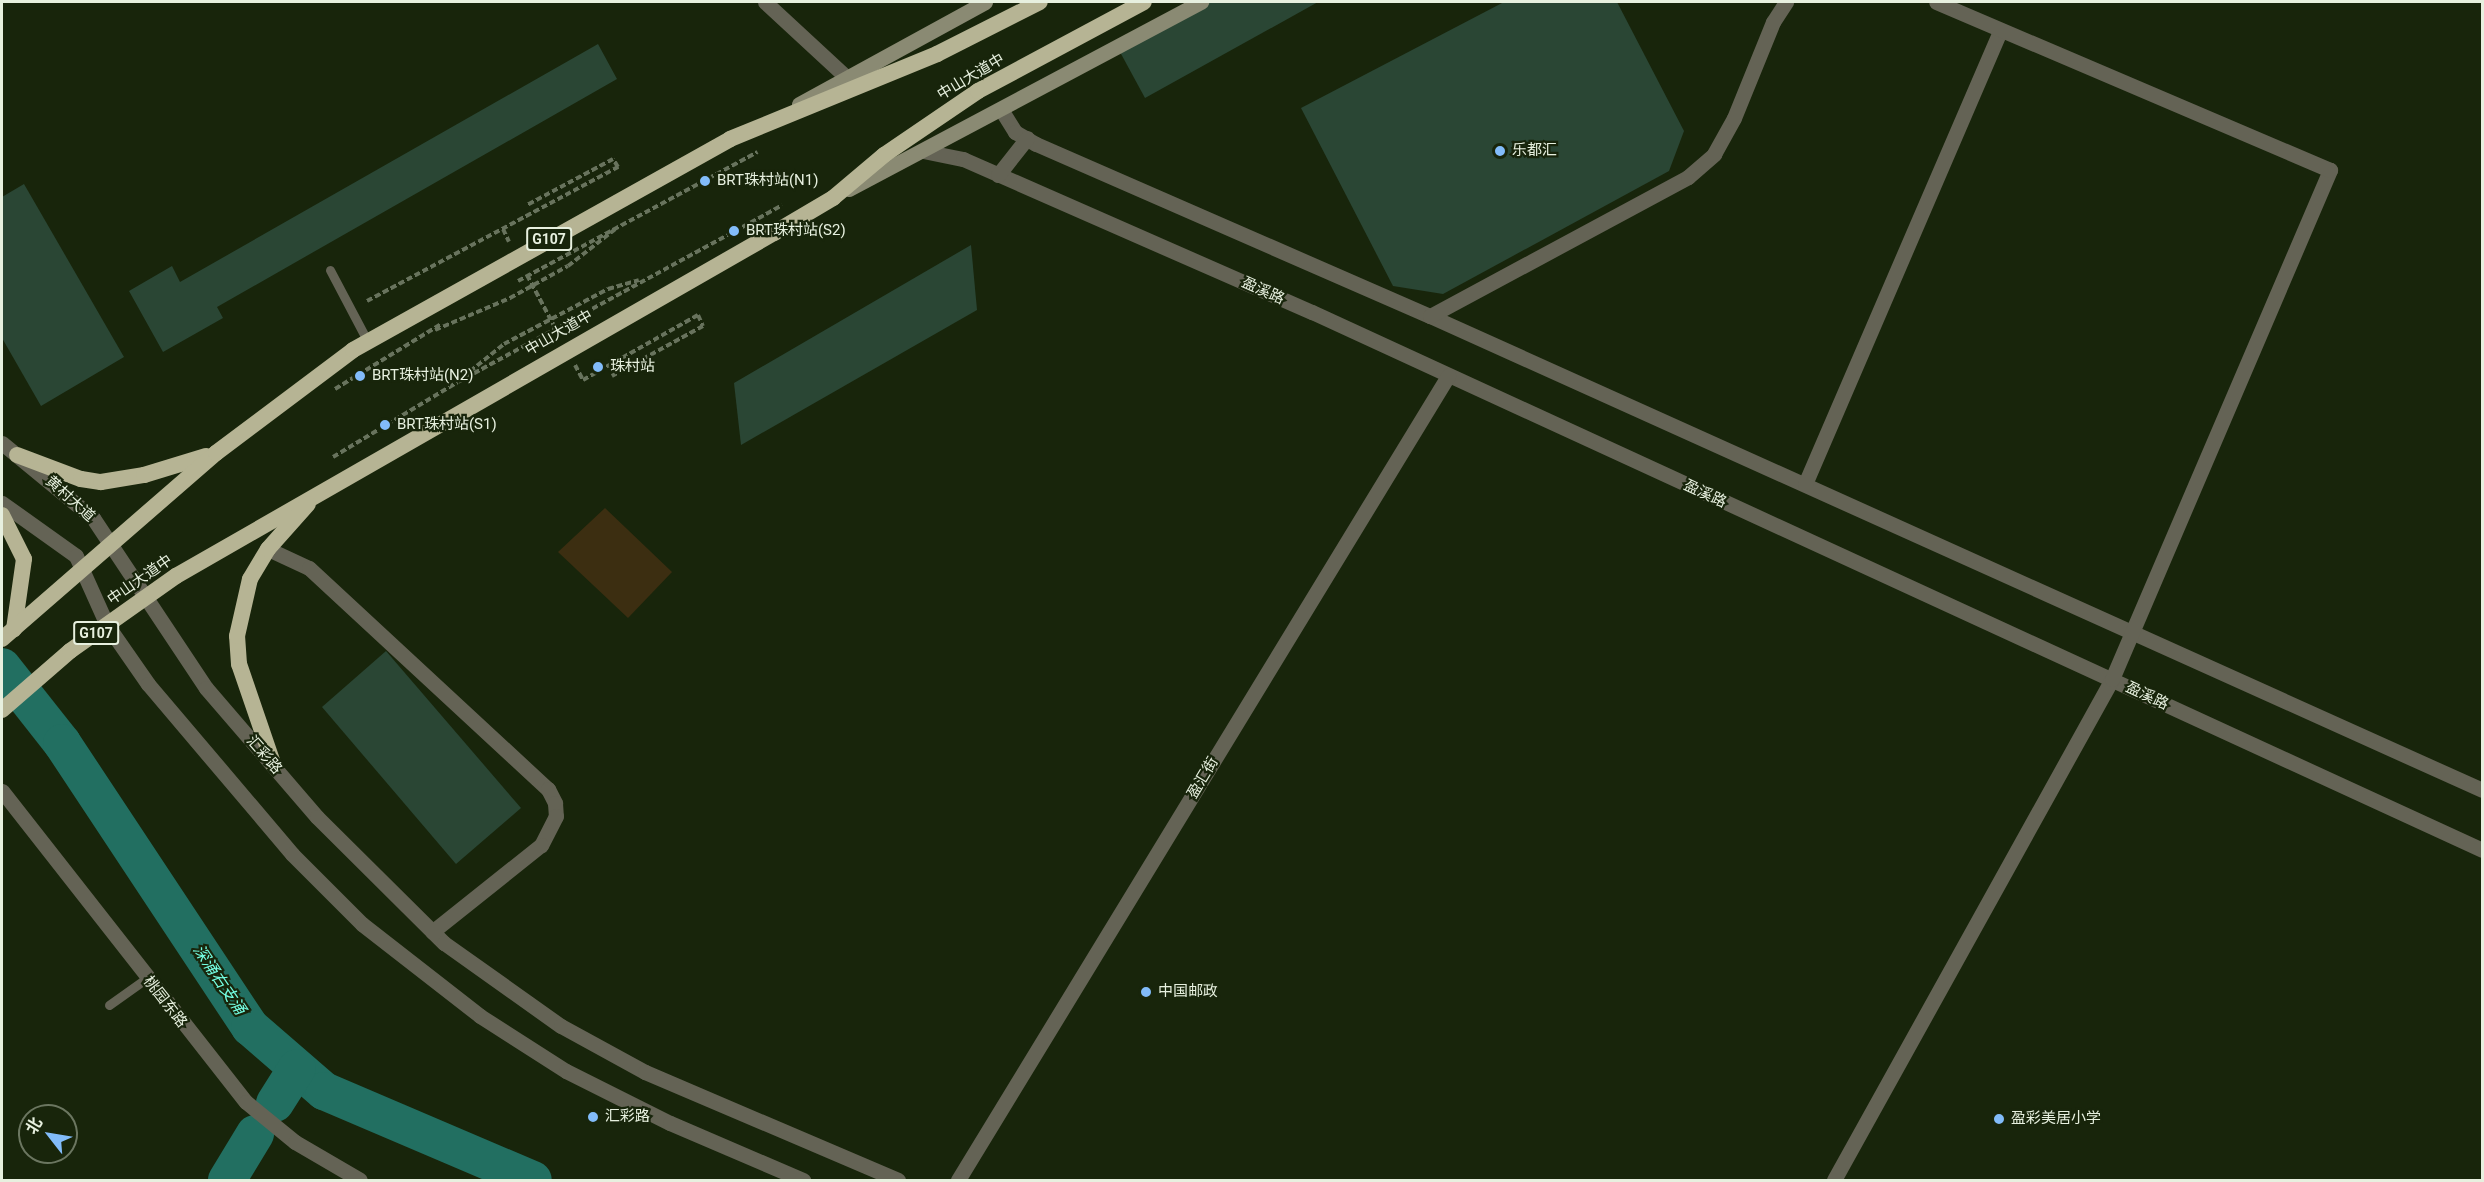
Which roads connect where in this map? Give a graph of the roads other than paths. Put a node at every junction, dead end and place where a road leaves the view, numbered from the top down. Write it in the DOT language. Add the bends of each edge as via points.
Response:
graph roads {
  1 [pos="765,2"];
  2 [pos="985,2"];
  3 [pos="1040,2"];
  4 [pos="1144,2"];
  5 [pos="1202,2"];
  6 [pos="1786,2"];
  7 [pos="1936,2"];
  8 [pos="2001,32"];
  9 [pos="847,78"];
  10 [pos="1002,111"];
  11 [pos="764,124"];
  12 [pos="1027,138"];
  13 [pos="923,151"];
  14 [pos="998,175"];
  15 [pos="833,198"];
  16 [pos="330,270"];
  17 [pos="1430,316"];
  18 [pos="368,342"];
  19 [pos="1448,376"];
  20 [pos="2,443"];
  21 [pos="216,453"];
  22 [pos="17,455"];
  23 [pos="1805,484"];
  24 [pos="322,489"];
  25 [pos="2,503"];
  26 [pos="2,515"];
  27 [pos="113,546"];
  28 [pos="268,549"];
  29 [pos="85,569"];
  30 [pos="144,598"];
  31 [pos="107,625"];
  32 [pos="2134,632"];
  33 [pos="8,634"];
  34 [pos="2112,680"];
  35 [pos="2,710"];
  36 [pos="274,766"];
  37 [pos="2482,790"];
  38 [pos="2,791"];
  39 [pos="2482,850"];
  40 [pos="432,932"];
  41 [pos="147,978"];
  42 [pos="109,1005"];
  43 [pos="867,1175"];
  44 [pos="360,1180"];
  45 [pos="803,1180"];
  46 [pos="898,1180"];
  47 [pos="958,1180"];
  48 [pos="1833,1180"];
  1 -- 9 [label="street"];
  2 -- 9 [label="main road"];
  3 -- 11 [label="highway, 中山大道中 / G107" via="937,54"];
  4 -- 15 [label="highway, 中山大道中 / G107" via="978,91 884,155"];
  5 -- 10 [label="main road"];
  6 -- 17 [label="street" via="1714,154 1688,177"];
  7 -- 8 [label="street"];
  8 -- 23 [label="street"];
  8 -- 32 [label="street" via="2330,170"];
  9 -- 11 [label="main road"];
  10 -- 12 [label="street" via="1016,132"];
  10 -- 13 [label="main road"];
  11 -- 18 [label="highway, 中山大道中 / G107" via="599,210"];
  12 -- 14 [label="street"];
  12 -- 17 [label="street"];
  13 -- 14 [label="street, 盈溪路" via="963,159"];
  13 -- 15 [label="main road"];
  14 -- 19 [label="street, 盈溪路"];
  15 -- 24 [label="highway, 中山大道中 / G107"];
  16 -- 18 [label="lane"];
  17 -- 23 [label="street"];
  18 -- 21 [label="highway, 中山大道中 / G107" via="304,384"];
  19 -- 34 [label="street, 盈溪路"];
  19 -- 47 [label="street, 盈汇街"];
  20 -- 22 [label="street, 黄村大道"];
  21 -- 22 [label="highway" via="144,475 101,482 81,479"];
  21 -- 27 [label="highway, 中山大道中 / G107"];
  22 -- 27 [label="street, 黄村大道" via="80,505"];
  23 -- 32 [label="street"];
  24 -- 28 [label="highway"];
  24 -- 30 [label="highway, 中山大道中 / G107"];
  25 -- 29 [label="street" via="61,543"];
  26 -- 33 [label="highway" via="24,559"];
  27 -- 29 [label="highway, 中山大道中 / G107"];
  27 -- 30 [label="street, 黄村大道"];
  28 -- 36 [label="highway" via="250,579 237,636 239,664"];
  28 -- 40 [label="street" via="309,568 548,789 555,803 556,816 541,845"];
  29 -- 31 [label="street"];
  29 -- 33 [label="highway, 中山大道中 / G107"];
  30 -- 31 [label="highway, 中山大道中 / G107"];
  30 -- 36 [label="street, 汇彩路" via="207,688"];
  31 -- 35 [label="highway, 中山大道中 / G107"];
  31 -- 45 [label="street" via="148,684 269,828 326,890 401,956 480,1016 566,1071 660,1118"];
  32 -- 34 [label="street"];
  32 -- 37 [label="street"];
  34 -- 39 [label="street, 盈溪路"];
  34 -- 48 [label="street"];
  36 -- 40 [label="street, 汇彩路" via="362,865"];
  38 -- 41 [label="street, 桃园东路"];
  40 -- 43 [label="street, 汇彩路" via="523,1001 597,1046"];
  41 -- 42 [label="lane"];
  41 -- 44 [label="street, 桃园东路" via="246,1102 295,1142"];
  43 -- 46 [label="street, 汇彩路"];
}
